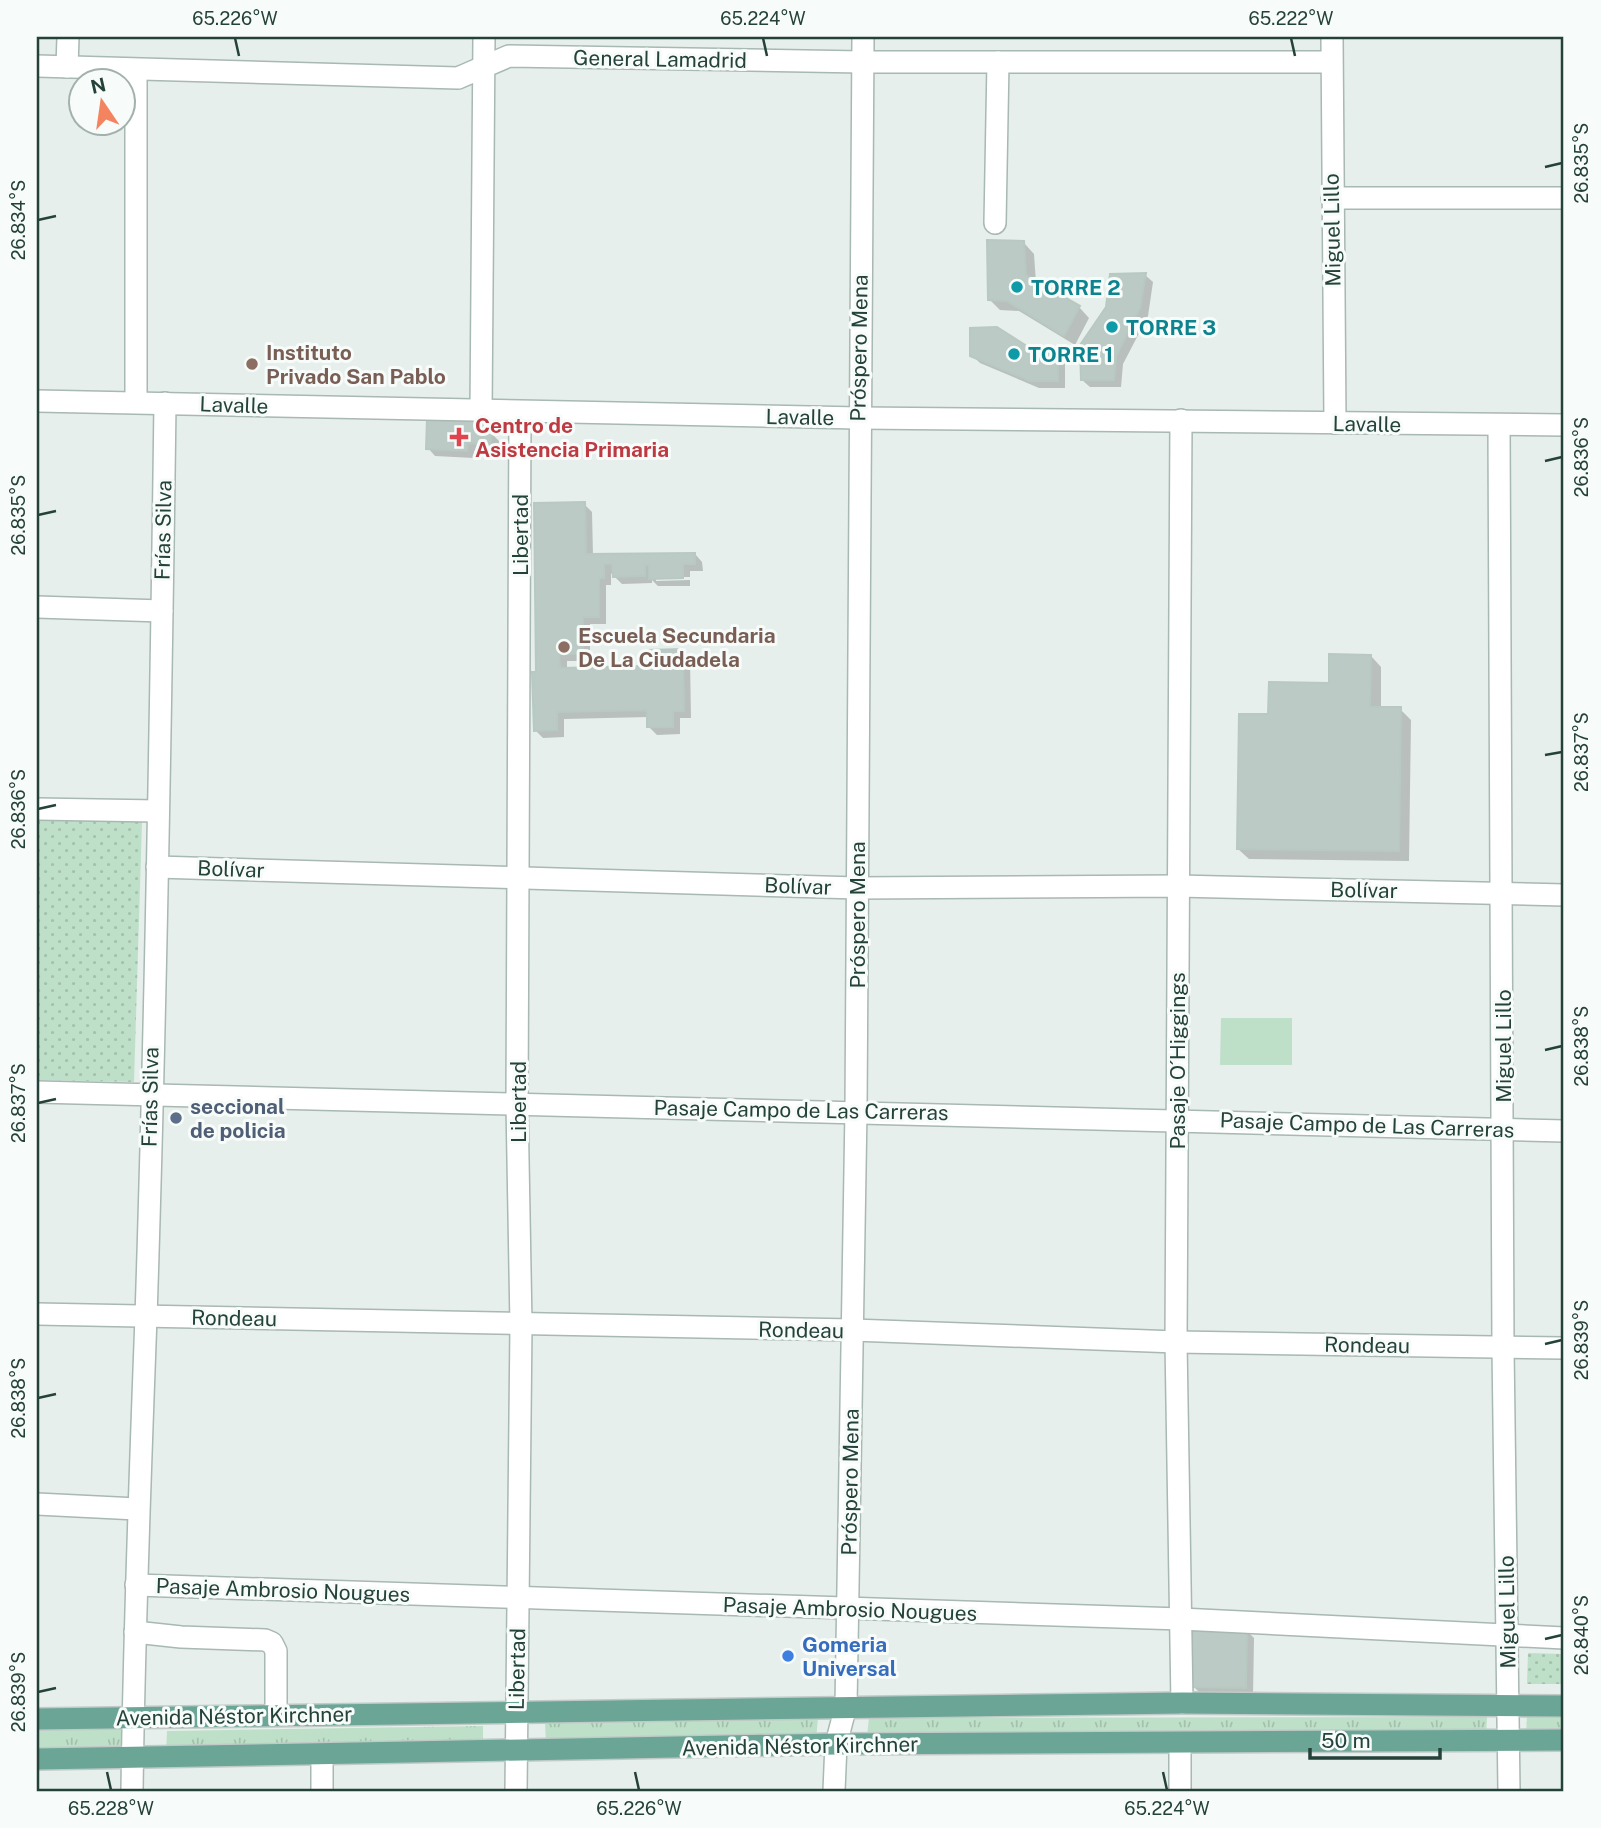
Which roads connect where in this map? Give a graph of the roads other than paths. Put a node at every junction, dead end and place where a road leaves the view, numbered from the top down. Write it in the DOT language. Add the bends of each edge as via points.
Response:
graph roads {
  1 [pos="68,37"];
  2 [pos="484,37"];
  3 [pos="863,37"];
  4 [pos="1332,37"];
  5 [pos="862,62"];
  6 [pos="998,62"];
  7 [pos="1331,62"];
  8 [pos="37,66"];
  9 [pos="67,66"];
  10 [pos="66,67"];
  11 [pos="483,67"];
  12 [pos="136,70"];
  13 [pos="136,136"];
  14 [pos="1332,198"];
  15 [pos="1564,198"];
  16 [pos="995,223"];
  17 [pos="37,401"];
  18 [pos="136,401"];
  19 [pos="165,403"];
  20 [pos="481,412"];
  21 [pos="520,412"];
  22 [pos="859,418"];
  23 [pos="1181,420"];
  24 [pos="1335,423"];
  25 [pos="1564,425"];
  26 [pos="1499,426"];
  27 [pos="37,607"];
  28 [pos="162,611"];
  29 [pos="37,809"];
  30 [pos="157,811"];
  31 [pos="157,867"];
  32 [pos="518,877"];
  33 [pos="1178,887"];
  34 [pos="857,888"];
  35 [pos="1503,893"];
  36 [pos="1564,895"];
  37 [pos="37,1092"];
  38 [pos="150,1094"];
  39 [pos="517,1104"];
  40 [pos="856,1111"];
  41 [pos="1177,1119"];
  42 [pos="1503,1129"];
  43 [pos="1564,1131"];
  44 [pos="37,1314"];
  45 [pos="146,1316"];
  46 [pos="521,1325"];
  47 [pos="853,1330"];
  48 [pos="1176,1342"];
  49 [pos="1503,1348"];
  50 [pos="1564,1348"];
  51 [pos="37,1504"];
  52 [pos="137,1509"];
  53 [pos="136,1585"];
  54 [pos="519,1599"];
  55 [pos="847,1608"];
  56 [pos="1181,1619"];
  57 [pos="135,1632"];
  58 [pos="1507,1634"];
  59 [pos="1564,1638"];
  60 [pos="1182,1703"];
  61 [pos="846,1706"];
  62 [pos="1508,1706"];
  63 [pos="1564,1706"];
  64 [pos="516,1713"];
  65 [pos="276,1716"];
  66 [pos="134,1717"];
  67 [pos="37,1719"];
  68 [pos="1564,1740"];
  69 [pos="1508,1742"];
  70 [pos="836,1744"];
  71 [pos="1180,1744"];
  72 [pos="516,1752"];
  73 [pos="322,1755"];
  74 [pos="133,1758"];
  75 [pos="37,1759"];
  76 [pos="132,1791"];
  77 [pos="322,1791"];
  78 [pos="516,1791"];
  79 [pos="834,1791"];
  80 [pos="1180,1791"];
  81 [pos="1509,1791"];
  1 -- 9 [label="street"];
  2 -- 11 [label="street"];
  3 -- 5 [label="street, Próspero Mena"];
  4 -- 7 [label="street, Miguel Lillo"];
  5 -- 6 [label="street, General Lamadrid"];
  5 -- 11 [label="street, General Lamadrid" via="509,55"];
  5 -- 22 [label="street, Próspero Mena"];
  6 -- 7 [label="street, General Lamadrid"];
  6 -- 16 [label="street"];
  7 -- 14 [label="street, Miguel Lillo"];
  8 -- 10 [label="street, General Lamadrid"];
  11 -- 12 [label="street, General Lamadrid" via="458,78"];
  11 -- 20 [label="street"];
  13 -- 18 [label="street"];
  14 -- 15 [label="street"];
  14 -- 24 [label="street, Miguel Lillo"];
  17 -- 18 [label="street, Lavalle"];
  18 -- 19 [label="street, Lavalle"];
  19 -- 20 [label="street, Lavalle"];
  19 -- 28 [label="street, Frías Silva"];
  20 -- 21 [label="street, Lavalle"];
  21 -- 22 [label="street, Lavalle"];
  21 -- 32 [label="street, Libertad"];
  22 -- 23 [label="street, Lavalle"];
  22 -- 34 [label="street, Próspero Mena"];
  23 -- 24 [label="street, Lavalle"];
  23 -- 33 [label="street, Pasaje O´Higgings"];
  24 -- 26 [label="street, Lavalle"];
  25 -- 26 [label="street, Lavalle"];
  26 -- 35 [label="street, Miguel Lillo"];
  27 -- 28 [label="street"];
  28 -- 30 [label="street, Frías Silva"];
  29 -- 30 [label="street"];
  30 -- 31 [label="street, Frías Silva"];
  31 -- 32 [label="street, Bolívar"];
  31 -- 38 [label="street, Frías Silva"];
  32 -- 34 [label="street, Bolívar"];
  32 -- 39 [label="street, Libertad"];
  33 -- 34 [label="street, Bolívar"];
  33 -- 35 [label="street, Bolívar"];
  33 -- 41 [label="street, Pasaje O´Higgings"];
  34 -- 40 [label="street, Próspero Mena"];
  35 -- 36 [label="street, Bolívar"];
  35 -- 42 [label="street, Miguel Lillo"];
  37 -- 38 [label="street, Pasaje Campo de Las Carreras"];
  38 -- 39 [label="street, Pasaje Campo de Las Carreras"];
  38 -- 45 [label="street, Frías Silva"];
  39 -- 40 [label="street, Pasaje Campo de Las Carreras"];
  39 -- 46 [label="street, Libertad"];
  40 -- 41 [label="street, Pasaje Campo de Las Carreras"];
  40 -- 47 [label="street, Próspero Mena"];
  41 -- 42 [label="street, Pasaje Campo de Las Carreras"];
  41 -- 48 [label="street, Pasaje O´Higgings"];
  42 -- 43 [label="street, Pasaje Campo de Las Carreras"];
  42 -- 49 [label="street, Miguel Lillo"];
  44 -- 45 [label="street, Rondeau"];
  45 -- 46 [label="street, Rondeau"];
  45 -- 52 [label="street, Frías Silva"];
  46 -- 47 [label="street, Rondeau"];
  46 -- 54 [label="street, Libertad"];
  47 -- 48 [label="street, Rondeau"];
  47 -- 55 [label="street, Próspero Mena"];
  48 -- 49 [label="street, Rondeau"];
  48 -- 56 [label="street, Pasaje O´Higgings"];
  49 -- 50 [label="street, Rondeau"];
  49 -- 58 [label="street, Miguel Lillo"];
  51 -- 52 [label="street"];
  52 -- 53 [label="street, Frías Silva"];
  53 -- 54 [label="street, Pasaje Ambrosio Nougues"];
  53 -- 57 [label="street, Frías Silva"];
  54 -- 55 [label="street, Pasaje Ambrosio Nougues"];
  54 -- 64 [label="street, Libertad"];
  55 -- 56 [label="street, Pasaje Ambrosio Nougues"];
  55 -- 61 [label="street, Próspero Mena"];
  56 -- 58 [label="street, Pasaje Ambrosio Nougues"];
  56 -- 60 [label="street, Pasaje O´Higgings"];
  57 -- 65 [label="street" via="272,1643 276,1651"];
  57 -- 66 [label="street, Frías Silva"];
  58 -- 59 [label="street, Pasaje Ambrosio Nougues"];
  58 -- 62 [label="street, Miguel Lillo"];
  60 -- 61 [label="main road, Avenida Néstor Kirchner"];
  60 -- 62 [label="main road, Avenida Néstor Kirchner"];
  61 -- 64 [label="main road, Avenida Néstor Kirchner"];
  61 -- 70 [label="street, Próspero Mena"];
  62 -- 63 [label="main road, Avenida Néstor Kirchner"];
  62 -- 69 [label="street, Miguel Lillo"];
  64 -- 65 [label="main road, Avenida Néstor Kirchner"];
  64 -- 72 [label="street, Libertad"];
  65 -- 66 [label="main road, Avenida Néstor Kirchner"];
  66 -- 67 [label="main road, Avenida Néstor Kirchner"];
  66 -- 74 [label="street, Frías Silva"];
  68 -- 69 [label="main road, Avenida Néstor Kirchner"];
  69 -- 71 [label="main road, Avenida Néstor Kirchner"];
  69 -- 81 [label="street, Miguel Lillo"];
  70 -- 71 [label="main road, Avenida Néstor Kirchner"];
  70 -- 72 [label="main road, Avenida Néstor Kirchner"];
  70 -- 79 [label="street, Próspero Mena"];
  71 -- 80 [label="street"];
  72 -- 73 [label="main road, Avenida Néstor Kirchner"];
  72 -- 78 [label="street, Libertad"];
  73 -- 74 [label="main road, Avenida Néstor Kirchner"];
  73 -- 77 [label="street"];
  74 -- 75 [label="main road, Avenida Néstor Kirchner"];
  74 -- 76 [label="street, Frías Silva"];
}
